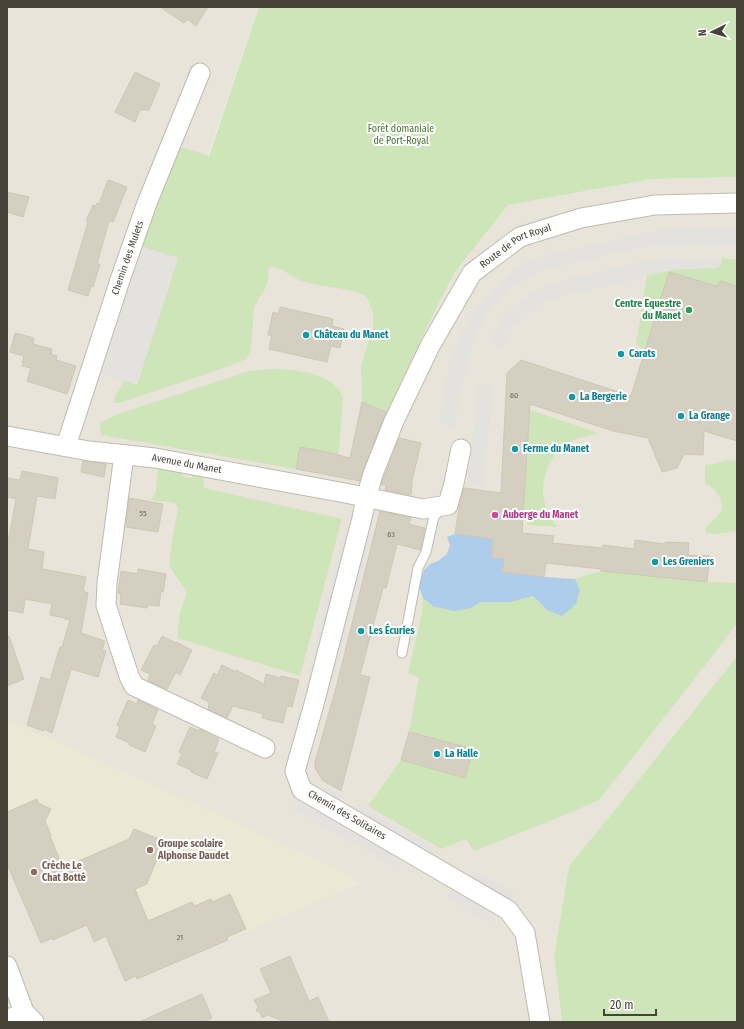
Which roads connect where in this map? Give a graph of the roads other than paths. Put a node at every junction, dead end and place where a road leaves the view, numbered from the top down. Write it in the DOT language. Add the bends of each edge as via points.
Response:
graph roads {
  1 [pos="200,73"];
  2 [pos="737,203"];
  3 [pos="7,436"];
  4 [pos="66,446"];
  5 [pos="460,449"];
  6 [pos="124,455"];
  7 [pos="366,498"];
  8 [pos="448,505"];
  9 [pos="402,653"];
  10 [pos="265,748"];
  11 [pos="7,966"];
  12 [pos="22,1018"];
  13 [pos="540,1022"];
  1 -- 4 [label="street, Chemin des Mulets" via="147,202"];
  2 -- 7 [label="street, Route de Port Royal" via="655,205 581,218 520,237 472,273 430,346 394,421"];
  3 -- 4 [label="street, Avenue du Manet"];
  4 -- 6 [label="street, Avenue du Manet"];
  5 -- 8 [label="street"];
  6 -- 7 [label="street, Avenue du Manet" via="155,458"];
  6 -- 10 [label="street" via="106,605 131,681 141,690"];
  7 -- 8 [label="street, Avenue du Manet" via="423,509"];
  7 -- 13 [label="street, Chemin des Solitaires" via="295,772 302,790 508,910 525,933"];
  8 -- 9 [label="lane" via="434,516 426,552 418,568"];
  11 -- 12 [label="street"];
}
